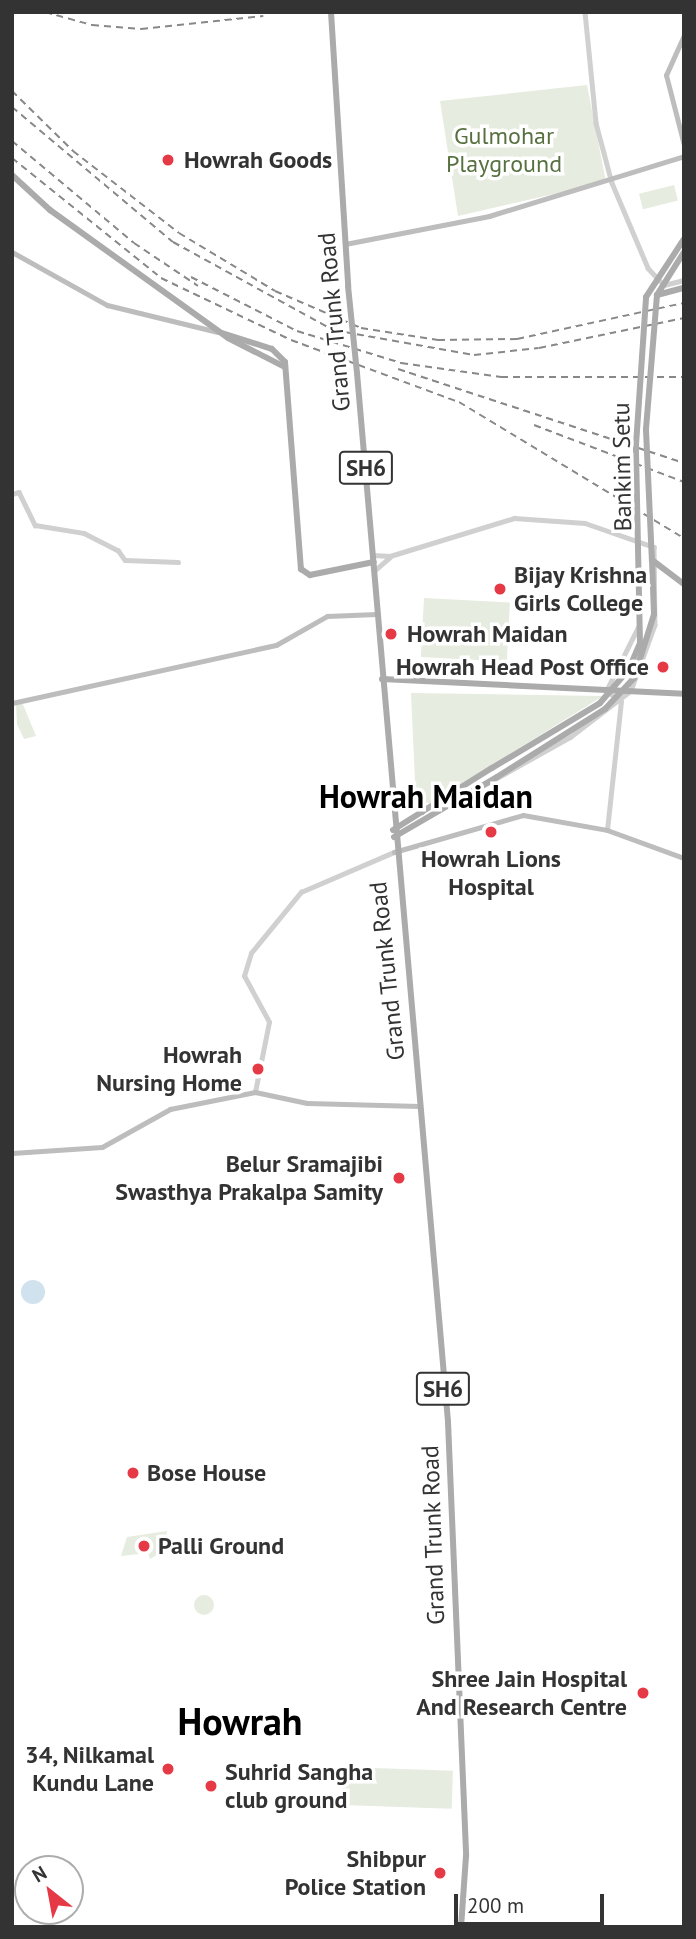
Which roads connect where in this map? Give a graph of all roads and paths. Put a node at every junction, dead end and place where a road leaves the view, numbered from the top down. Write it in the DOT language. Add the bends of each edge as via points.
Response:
graph roads {
  1 [pos="331,12"];
  2 [pos="585,12"];
  3 [pos="684,35"];
  4 [pos="684,145"];
  5 [pos="684,156"];
  6 [pos="12,175"];
  7 [pos="612,183"];
  8 [pos="684,239"];
  9 [pos="345,244"];
  10 [pos="12,252"];
  11 [pos="684,253"];
  12 [pos="684,280"];
  13 [pos="684,288"];
  14 [pos="657,295"];
  15 [pos="222,333"];
  16 [pos="12,494"];
  17 [pos="636,542"];
  18 [pos="390,556"];
  19 [pos="373,559"];
  20 [pos="652,560"];
  21 [pos="178,562"];
  22 [pos="374,571"];
  23 [pos="684,584"];
  24 [pos="377,614"];
  25 [pos="382,679"];
  26 [pos="606,691"];
  27 [pos="631,691"];
  28 [pos="684,694"];
  29 [pos="621,702"];
  30 [pos="12,703"];
  31 [pos="481,788"];
  32 [pos="392,789"];
  33 [pos="422,812"];
  34 [pos="607,830"];
  35 [pos="393,834"];
  36 [pos="394,852"];
  37 [pos="684,858"];
  38 [pos="256,1092"];
  39 [pos="419,1106"];
  40 [pos="12,1153"];
  41 [pos="461,1927"];
  1 -- 9 [label="main road, Grand Trunk Road / SH6"];
  2 -- 7 [label="street" via="596,123"];
  3 -- 4 [label="main road" via="668,86"];
  5 -- 7 [label="main road"];
  6 -- 15 [label="main road" via="50,210"];
  7 -- 9 [label="main road" via="489,216"];
  7 -- 12 [label="street" via="648,268 664,285"];
  8 -- 33 [label="main road, Bankim Setu, bridge" via="646,297 636,445 639,643 629,669 600,702"];
  9 -- 19 [label="main road, Grand Trunk Road / SH6, bridge"];
  10 -- 15 [label="main road" via="103,303"];
  11 -- 14 [label="main road, Bankim Setu, bridge"];
  13 -- 14 [label="main road"];
  14 -- 20 [label="main road, Bankim Setu, bridge" via="646,430"];
  15 -- 19 [label="main road" via="272,349 285,367 301,569 310,575"];
  16 -- 21 [label="street" via="19,492 35,525 84,533 118,550 125,561"];
  17 -- 18 [label="street" via="585,523 514,518"];
  17 -- 26 [label="street" via="640,618 632,646"];
  17 -- 27 [label="street" via="654,547 658,594 652,641"];
  18 -- 19 [label="street"];
  18 -- 22 [label="street"];
  19 -- 22 [label="main road, Grand Trunk Road / SH6"];
  20 -- 23 [label="main road, bridge"];
  20 -- 31 [label="main road, Bankim Setu, bridge" via="654,614 634,678 605,709"];
  22 -- 24 [label="main road, Grand Trunk Road / SH6"];
  24 -- 25 [label="main road, Grand Trunk Road / SH6"];
  24 -- 30 [label="main road" via="327,616 276,645"];
  25 -- 26 [label="main road"];
  25 -- 32 [label="main road, Grand Trunk Road / SH6"];
  26 -- 27 [label="main road"];
  26 -- 29 [label="street"];
  27 -- 28 [label="main road"];
  27 -- 29 [label="street"];
  29 -- 31 [label="street"];
  29 -- 34 [label="street"];
  31 -- 35 [label="main road, Bankim Setu"];
  32 -- 33 [label="main road"];
  32 -- 35 [label="main road, Grand Trunk Road / SH6"];
  33 -- 35 [label="main road, Bankim Setu"];
  34 -- 36 [label="main road" via="523,816"];
  34 -- 37 [label="main road"];
  35 -- 36 [label="main road, Grand Trunk Road / SH6"];
  36 -- 38 [label="street" via="301,892 251,953 244,976 269,1022"];
  36 -- 39 [label="main road, Grand Trunk Road / SH6"];
  38 -- 39 [label="main road" via="319,1104"];
  38 -- 40 [label="main road" via="170,1109 102,1147"];
  39 -- 41 [label="main road, Grand Trunk Road / SH6" via="448,1422 466,1856"];
}
